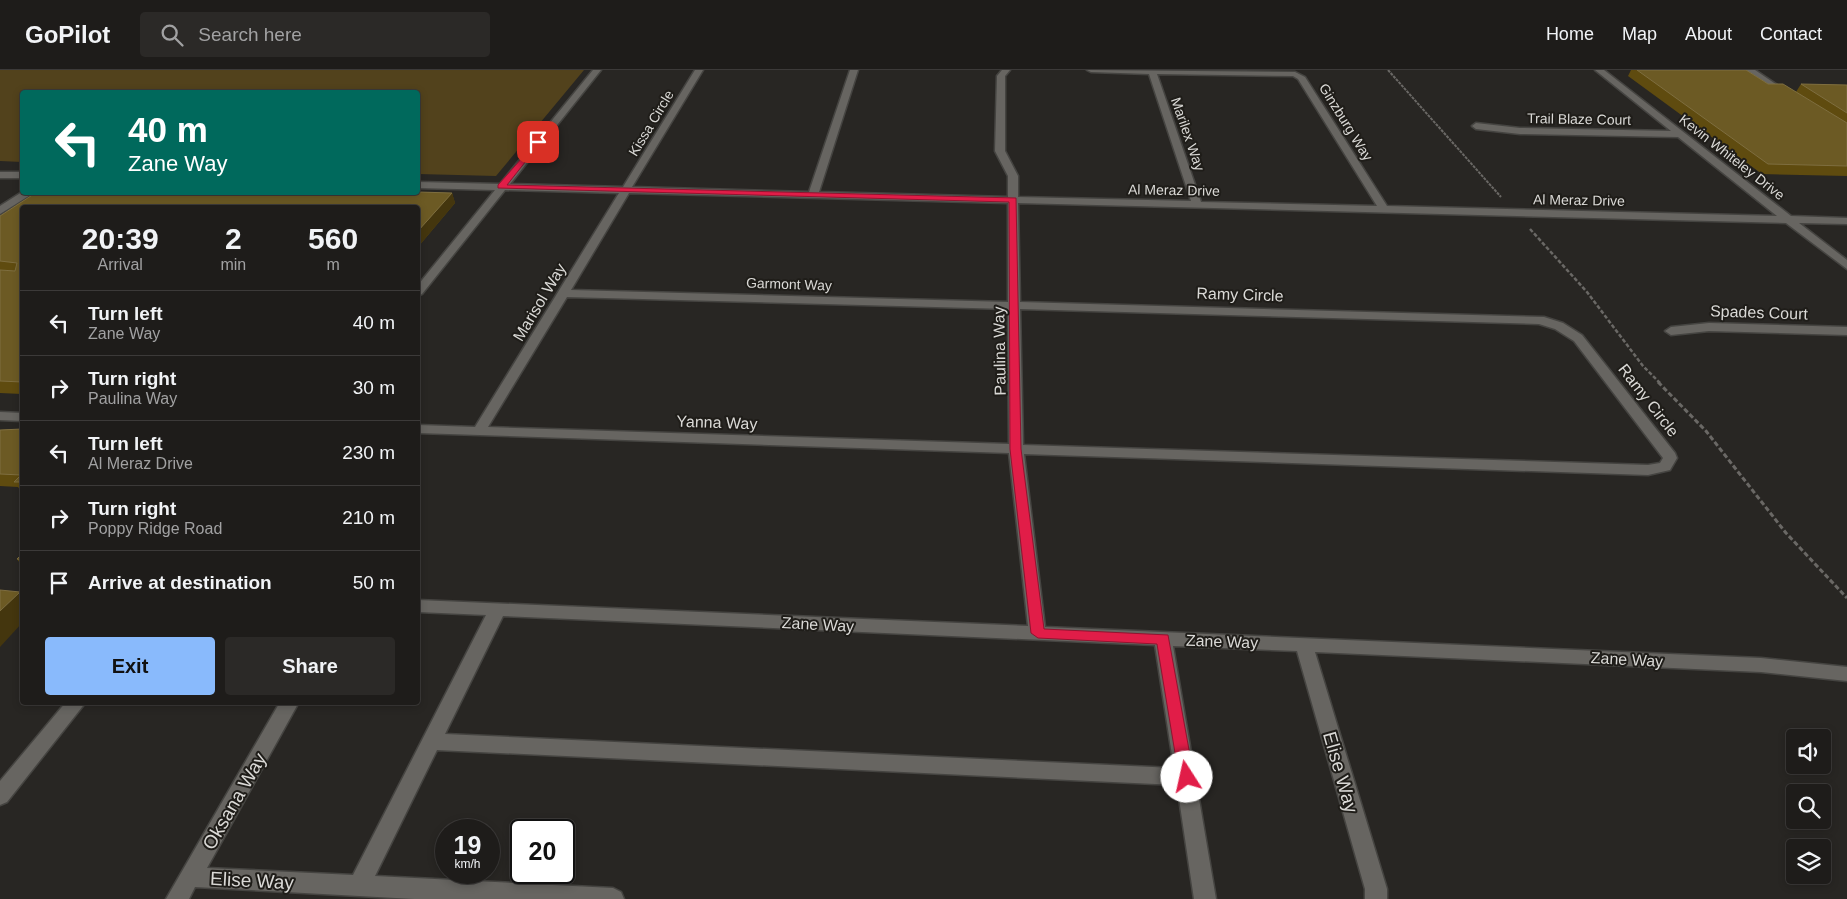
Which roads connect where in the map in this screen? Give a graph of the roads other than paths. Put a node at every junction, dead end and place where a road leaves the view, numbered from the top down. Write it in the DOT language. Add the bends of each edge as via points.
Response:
graph roads {
  1 [pos="597,70"];
  2 [pos="699,70"];
  3 [pos="854,70"];
  4 [pos="1005,70"];
  5 [pos="1091,70"];
  6 [pos="1599,70"];
  7 [pos="1749,70"];
  8 [pos="1152,71"];
  9 [pos="1798,102"];
  10 [pos="1476,126"];
  11 [pos="1681,134"];
  12 [pos="0,175"];
  13 [pos="20,175"];
  14 [pos="420,185"];
  15 [pos="501,187"];
  16 [pos="626,190"];
  17 [pos="25,195"];
  18 [pos="813,195"];
  19 [pos="1013,200"];
  20 [pos="1197,204"];
  21 [pos="1384,209"];
  22 [pos="0,211"];
  23 [pos="1788,220"];
  24 [pos="1847,221"];
  25 [pos="1847,266"];
  26 [pos="420,288"];
  27 [pos="564,293"];
  28 [pos="1014,305"];
  29 [pos="1671,331"];
  30 [pos="1847,331"];
  31 [pos="0,416"];
  32 [pos="20,417"];
  33 [pos="420,429"];
  34 [pos="479,431"];
  35 [pos="1016,449"];
  36 [pos="420,606"];
  37 [pos="497,610"];
  38 [pos="1038,633"];
  39 [pos="1163,639"];
  40 [pos="1304,645"];
  41 [pos="1847,674"];
  42 [pos="75,705"];
  43 [pos="288,705"];
  44 [pos="431,742"];
  45 [pos="1187,777"];
  46 [pos="0,796"];
  47 [pos="191,877"];
  48 [pos="359,886"];
  49 [pos="177,899"];
  50 [pos="613,899"];
  51 [pos="1205,899"];
  52 [pos="1376,899"];
  1 -- 15 [label="street"];
  2 -- 16 [label="street, Kissa Circle"];
  3 -- 18 [label="street"];
  4 -- 19 [label="street, Paulina Way" via="1001,76 1000,151 1013,176"];
  5 -- 8 [label="street, Ginzburg Way"];
  6 -- 11 [label="street, Kevin Whiteley Drive"];
  7 -- 9 [label="street"];
  8 -- 20 [label="street, Marilex Way"];
  8 -- 21 [label="street, Ginzburg Way" via="1295,74 1302,77"];
  10 -- 11 [label="street, Trail Blaze Court" via="1527,132"];
  11 -- 23 [label="street, Kevin Whiteley Drive"];
  12 -- 13 [label="street"];
  14 -- 15 [label="street, Al Meraz Drive"];
  15 -- 16 [label="street, Al Meraz Drive"];
  15 -- 26 [label="street"];
  16 -- 18 [label="street, Al Meraz Drive"];
  16 -- 27 [label="street, Marisol Way"];
  17 -- 22 [label="street"];
  18 -- 19 [label="street, Al Meraz Drive"];
  19 -- 20 [label="street, Al Meraz Drive"];
  19 -- 28 [label="street, Paulina Way"];
  20 -- 21 [label="street, Al Meraz Drive"];
  21 -- 23 [label="street, Al Meraz Drive"];
  23 -- 24 [label="street, Al Meraz Drive"];
  23 -- 25 [label="street, Kevin Whiteley Drive"];
  27 -- 28 [label="street, Garmont Way"];
  27 -- 34 [label="street, Marisol Way"];
  28 -- 35 [label="street, Paulina Way"];
  28 -- 35 [label="street, Ramy Circle" via="1549,322 1578,338 1670,458 1665,468 1648,470"];
  29 -- 30 [label="street, Spades Court" via="1709,327"];
  31 -- 32 [label="street"];
  33 -- 34 [label="street, Yanna Way"];
  34 -- 35 [label="street, Yanna Way"];
  35 -- 38 [label="street, Paulina Way"];
  36 -- 37 [label="street, Zane Way"];
  37 -- 38 [label="street, Zane Way"];
  37 -- 44 [label="street"];
  38 -- 39 [label="street, Zane Way"];
  39 -- 40 [label="street, Zane Way"];
  39 -- 45 [label="street"];
  40 -- 41 [label="street, Zane Way" via="1761,665"];
  40 -- 52 [label="street, Elise Way"];
  42 -- 46 [label="street"];
  43 -- 47 [label="street, Oksana Way"];
  44 -- 45 [label="street"];
  44 -- 48 [label="street"];
  45 -- 51 [label="street"];
  47 -- 48 [label="street, Elise Way"];
  47 -- 49 [label="street, Oksana Way"];
  48 -- 50 [label="street, Elise Way"];
}
